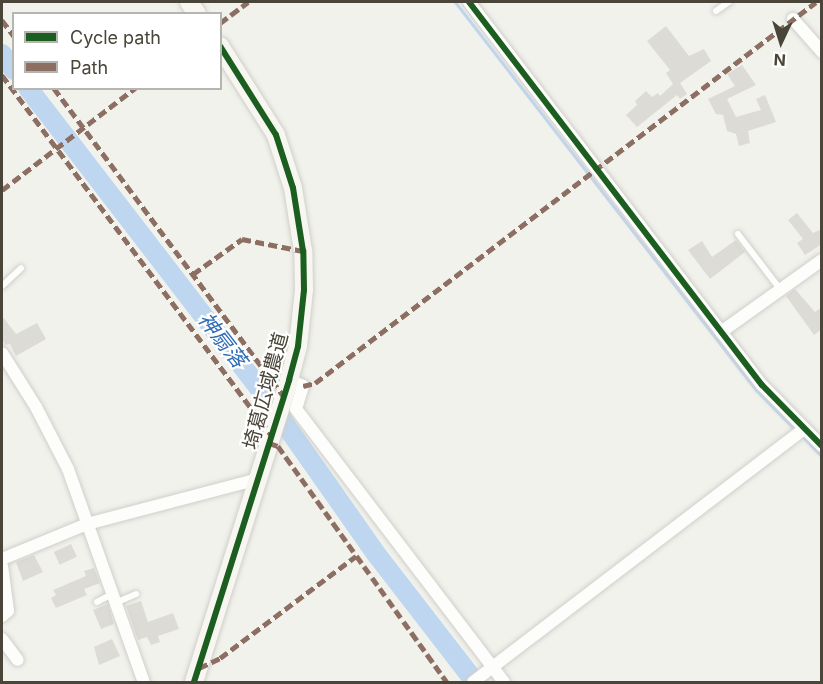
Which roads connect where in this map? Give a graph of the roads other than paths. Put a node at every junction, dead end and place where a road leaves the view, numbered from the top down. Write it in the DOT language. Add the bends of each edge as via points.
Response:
graph roads {
  1 [pos="469,2"];
  2 [pos="729,2"];
  3 [pos="716,11"];
  4 [pos="793,19"];
  5 [pos="222,49"];
  6 [pos="822,52"];
  7 [pos="738,234"];
  8 [pos="822,260"];
  9 [pos="21,268"];
  10 [pos="2,286"];
  11 [pos="780,289"];
  12 [pos="721,332"];
  13 [pos="2,353"];
  14 [pos="289,380"];
  15 [pos="804,429"];
  16 [pos="822,446"];
  17 [pos="258,479"];
  18 [pos="87,524"];
  19 [pos="2,559"];
  20 [pos="2,566"];
  21 [pos="136,594"];
  22 [pos="114,598"];
  23 [pos="97,602"];
  24 [pos="2,616"];
  25 [pos="2,639"];
  26 [pos="18,660"];
  27 [pos="493,668"];
  28 [pos="144,682"];
  29 [pos="194,682"];
  30 [pos="473,682"];
  31 [pos="504,682"];
  1 -- 12 [label="street"];
  2 -- 3 [label="lane"];
  4 -- 6 [label="street"];
  5 -- 14 [label="street, 埼葛広域農道" via="276,135 293,188 303,252 304,290 298,346"];
  7 -- 11 [label="lane"];
  8 -- 11 [label="street"];
  9 -- 10 [label="lane"];
  11 -- 12 [label="street"];
  12 -- 15 [label="street" via="762,385"];
  13 -- 18 [label="street" via="68,469"];
  14 -- 17 [label="street, 埼葛広域農道"];
  14 -- 27 [label="street" via="303,386 296,409"];
  15 -- 16 [label="street"];
  15 -- 27 [label="street"];
  17 -- 18 [label="street"];
  17 -- 29 [label="street, 埼葛広域農道"];
  18 -- 19 [label="street"];
  18 -- 22 [label="street"];
  20 -- 24 [label="street" via="8,611"];
  21 -- 22 [label="lane"];
  22 -- 23 [label="lane"];
  22 -- 28 [label="street"];
  25 -- 26 [label="street"];
  27 -- 30 [label="street"];
  27 -- 31 [label="street"];
}
